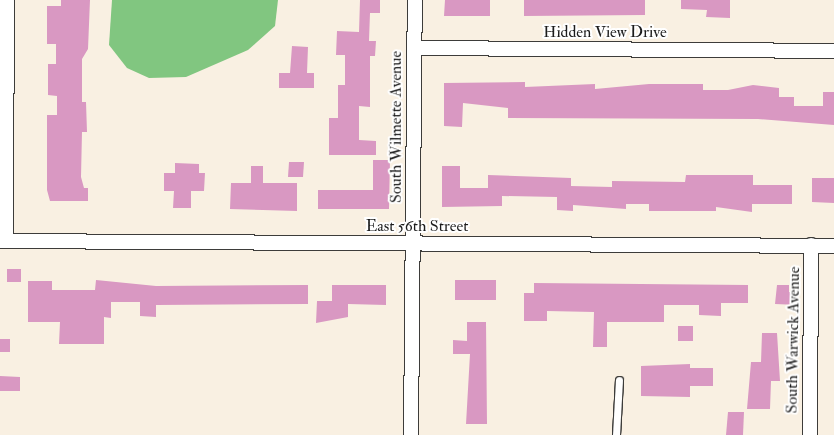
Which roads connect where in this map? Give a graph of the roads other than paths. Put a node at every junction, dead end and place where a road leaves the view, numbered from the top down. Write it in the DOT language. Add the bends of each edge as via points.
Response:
graph roads {
  1 [pos="7,0"];
  2 [pos="415,0"];
  3 [pos="415,48"];
  4 [pos="834,51"];
  5 [pos="3,241"];
  6 [pos="413,243"];
  7 [pos="811,246"];
  8 [pos="834,246"];
  9 [pos="619,380"];
  10 [pos="411,435"];
  11 [pos="616,435"];
  12 [pos="810,435"];
  1 -- 5 [label="street"];
  2 -- 3 [label="street, South Wilmette Avenue"];
  3 -- 4 [label="street, Hidden View Drive"];
  3 -- 6 [label="street, South Wilmette Avenue"];
  5 -- 6 [label="street, East 56th Street"];
  6 -- 7 [label="street, East 56th Street"];
  6 -- 10 [label="street, South Wilmette Avenue"];
  7 -- 8 [label="street, East 56th Street"];
  7 -- 12 [label="street, South Warwick Avenue"];
  9 -- 11 [label="lane"];
}
